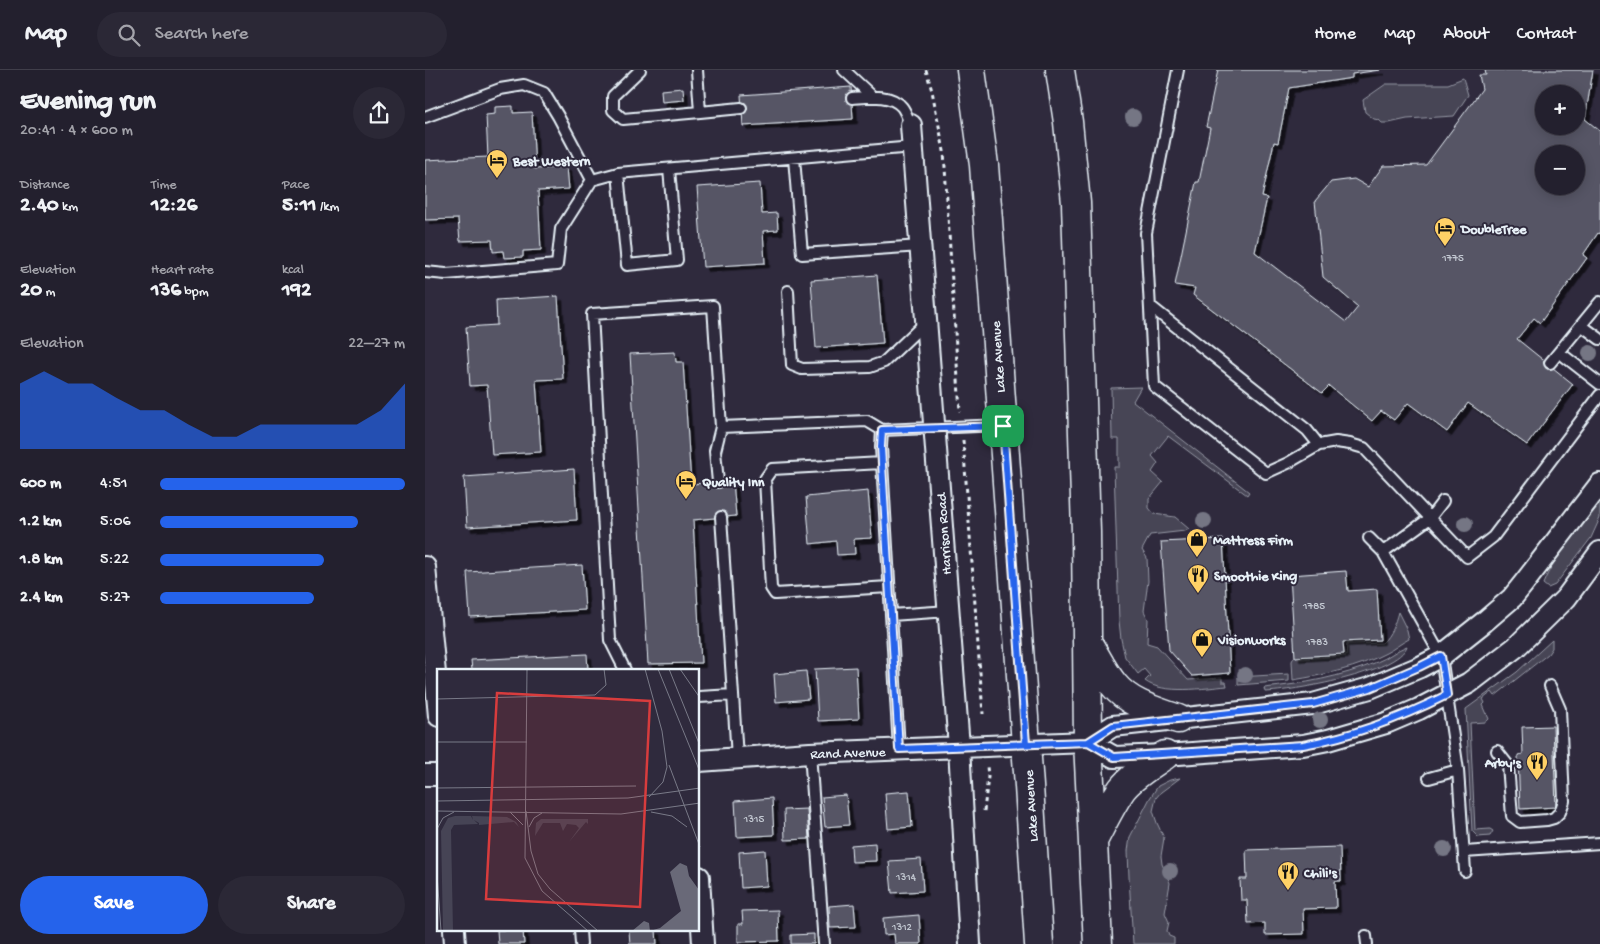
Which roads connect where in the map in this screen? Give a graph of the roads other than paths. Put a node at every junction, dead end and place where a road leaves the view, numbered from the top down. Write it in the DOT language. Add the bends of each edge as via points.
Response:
graph roads {
  1 [pos="640,70"];
  2 [pos="697,70"];
  3 [pos="844,70"];
  4 [pos="971,70"];
  5 [pos="1060,70"];
  6 [pos="1178,70"];
  7 [pos="873,97"];
  8 [pos="852,98"];
  9 [pos="741,108"];
  10 [pos="700,112"];
  11 [pos="425,117"];
  12 [pos="911,125"];
  13 [pos="913,147"];
  14 [pos="794,158"];
  15 [pos="669,169"];
  16 [pos="618,173"];
  17 [pos="592,180"];
  18 [pos="921,246"];
  19 [pos="425,272"];
  20 [pos="787,291"];
  21 [pos="1600,302"];
  22 [pos="1150,306"];
  23 [pos="926,321"];
  24 [pos="1581,325"];
  25 [pos="1600,339"];
  26 [pos="1559,352"];
  27 [pos="1550,363"];
  28 [pos="1600,384"];
  29 [pos="1600,396"];
  30 [pos="1003,426"];
  31 [pos="721,428"];
  32 [pos="935,428"];
  33 [pos="882,430"];
  34 [pos="1319,445"];
  35 [pos="882,463"];
  36 [pos="718,482"];
  37 [pos="1600,484"];
  38 [pos="1443,501"];
  39 [pos="721,518"];
  40 [pos="1430,518"];
  41 [pos="1369,538"];
  42 [pos="1383,552"];
  43 [pos="1600,552"];
  44 [pos="425,567"];
  45 [pos="889,587"];
  46 [pos="426,598"];
  47 [pos="949,611"];
  48 [pos="891,615"];
  49 [pos="1087,640"];
  50 [pos="1441,656"];
  51 [pos="625,669"];
  52 [pos="1550,686"];
  53 [pos="733,695"];
  54 [pos="1447,695"];
  55 [pos="700,697"];
  56 [pos="437,698"];
  57 [pos="1178,719"];
  58 [pos="1088,742"];
  59 [pos="1026,744"];
  60 [pos="959,747"];
  61 [pos="899,749"];
  62 [pos="1497,751"];
  63 [pos="810,753"];
  64 [pos="1165,755"];
  65 [pos="737,758"];
  66 [pos="700,761"];
  67 [pos="1458,770"];
  68 [pos="1429,778"];
  69 [pos="1093,842"];
  70 [pos="1600,842"];
  71 [pos="1464,852"];
  72 [pos="1465,871"];
  73 [pos="700,894"];
  74 [pos="703,944"];
  75 [pos="824,944"];
  76 [pos="970,944"];
  77 [pos="1039,944"];
  78 [pos="1098,944"];
  1 -- 10 [label="lane" via="613,96 613,110 623,119"];
  2 -- 10 [label="lane"];
  3 -- 7 [label="lane"];
  4 -- 30 [label="main road, Lake Avenue" via="984,165"];
  5 -- 49 [label="main road" via="1076,203"];
  6 -- 22 [label="lane" via="1146,233"];
  7 -- 8 [label="lane"];
  7 -- 12 [label="lane" via="901,106"];
  9 -- 10 [label="lane"];
  11 -- 17 [label="lane" via="500,89 524,86 544,93"];
  12 -- 13 [label="street, Harrison Road"];
  13 -- 14 [label="lane"];
  13 -- 18 [label="street, Harrison Road"];
  14 -- 15 [label="lane"];
  14 -- 18 [label="lane" via="802,254"];
  15 -- 16 [label="lane"];
  15 -- 16 [label="lane" via="677,260 627,265"];
  16 -- 17 [label="lane"];
  17 -- 19 [label="lane" via="561,229 557,265 446,274"];
  18 -- 23 [label="street, Harrison Road"];
  20 -- 23 [label="lane" via="792,365 802,369 870,367 884,362"];
  21 -- 24 [label="lane"];
  22 -- 34 [label="lane" via="1307,430"];
  22 -- 34 [label="lane" via="1154,386 1267,473"];
  23 -- 32 [label="street, Harrison Road"];
  24 -- 25 [label="lane"];
  24 -- 26 [label="lane"];
  26 -- 27 [label="lane"];
  26 -- 28 [label="lane"];
  29 -- 40 [label="lane" via="1493,537 1467,557"];
  30 -- 32 [label="lane"];
  30 -- 59 [label="main road, Lake Avenue"];
  31 -- 33 [label="lane" via="867,421"];
  31 -- 36 [label="lane" via="715,451"];
  31 -- 51 [label="lane" via="713,306 592,314 611,640"];
  32 -- 33 [label="lane"];
  32 -- 47 [label="street, Harrison Road"];
  33 -- 35 [label="lane"];
  34 -- 40 [label="lane" via="1336,442 1364,448"];
  35 -- 45 [label="lane"];
  35 -- 45 [label="lane" via="772,469 765,479 771,588 775,594"];
  37 -- 50 [label="street" via="1511,598"];
  38 -- 40 [label="lane"];
  39 -- 53 [label="lane"];
  40 -- 42 [label="lane"];
  41 -- 42 [label="lane"];
  42 -- 50 [label="lane"];
  43 -- 54 [label="street" via="1566,598 1523,640 1469,683"];
  44 -- 46 [label="street"];
  45 -- 48 [label="lane"];
  46 -- 56 [label="street"];
  47 -- 48 [label="lane"];
  47 -- 60 [label="street, Harrison Road"];
  48 -- 61 [label="lane"];
  49 -- 57 [label="main road" via="1113,685 1123,694 1145,708"];
  49 -- 58 [label="main road"];
  50 -- 54 [label="lane"];
  50 -- 57 [label="street" via="1370,688 1313,704"];
  52 -- 62 [label="lane" via="1560,709 1564,801 1554,818 1520,822 1512,816 1508,765"];
  53 -- 55 [label="lane"];
  53 -- 65 [label="lane"];
  54 -- 64 [label="street" via="1385,723 1328,740 1303,745"];
  54 -- 67 [label="lane"];
  57 -- 58 [label="street" via="1113,726"];
  58 -- 59 [label="street, Rand Avenue"];
  58 -- 64 [label="street" via="1114,757"];
  58 -- 69 [label="main road"];
  59 -- 60 [label="street, Rand Avenue"];
  59 -- 77 [label="main road, Lake Avenue"];
  60 -- 61 [label="street, Rand Avenue"];
  60 -- 76 [label="street, Harrison Road"];
  61 -- 63 [label="street, Rand Avenue"];
  63 -- 65 [label="street, Rand Avenue"];
  63 -- 75 [label="lane"];
  64 -- 69 [label="main road" via="1123,788"];
  65 -- 66 [label="street, Rand Avenue"];
  67 -- 68 [label="lane"];
  67 -- 71 [label="lane"];
  69 -- 78 [label="main road"];
  70 -- 71 [label="lane"];
  71 -- 72 [label="lane"];
  73 -- 74 [label="street"];
}
